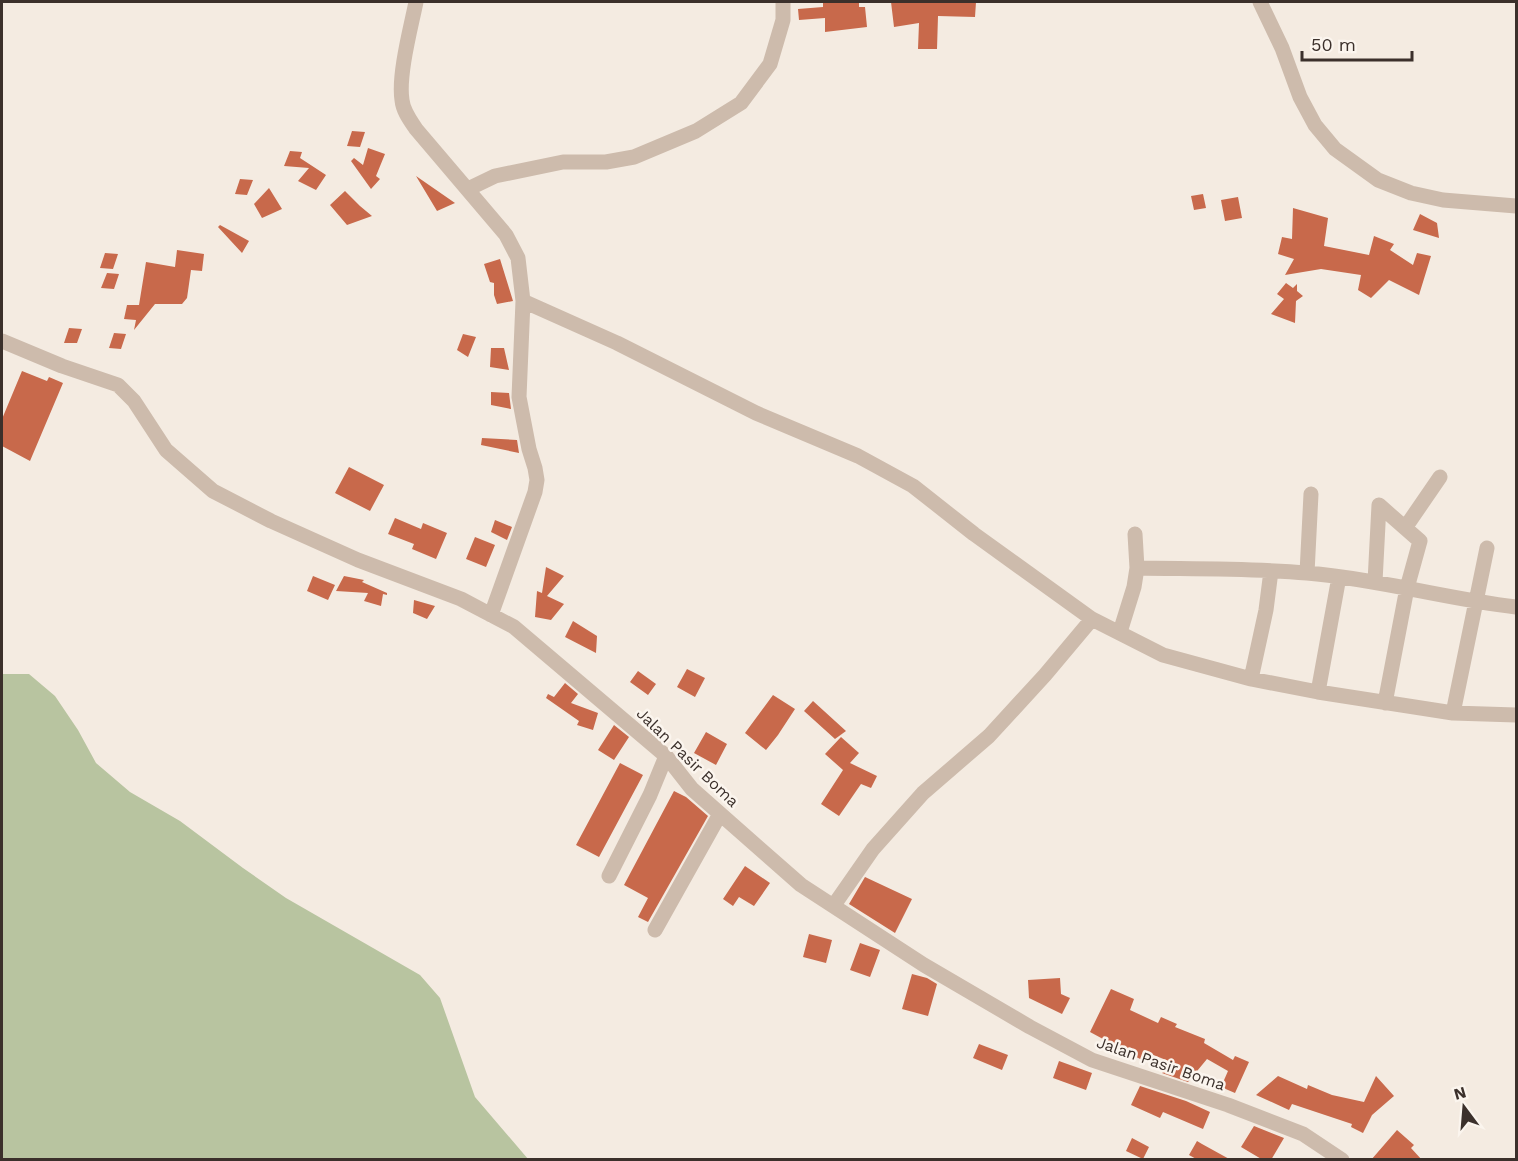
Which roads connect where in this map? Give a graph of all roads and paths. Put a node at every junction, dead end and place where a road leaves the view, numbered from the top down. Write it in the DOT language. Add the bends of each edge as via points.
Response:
graph roads {
  1 [pos="416,2"];
  2 [pos="783,2"];
  3 [pos="1260,2"];
  4 [pos="468,189"];
  5 [pos="1516,207"];
  6 [pos="523,302"];
  7 [pos="2,340"];
  8 [pos="1440,477"];
  9 [pos="1311,494"];
  10 [pos="1405,528"];
  11 [pos="1135,534"];
  12 [pos="1487,549"];
  13 [pos="1137,568"];
  14 [pos="1271,571"];
  15 [pos="1307,573"];
  16 [pos="1339,577"];
  17 [pos="1376,582"];
  18 [pos="1407,588"];
  19 [pos="1475,602"];
  20 [pos="1516,607"];
  21 [pos="491,615"];
  22 [pos="1092,619"];
  23 [pos="1120,632"];
  24 [pos="1251,679"];
  25 [pos="1318,692"];
  26 [pos="1385,703"];
  27 [pos="1453,713"];
  28 [pos="1516,715"];
  29 [pos="666,756"];
  30 [pos="720,814"];
  31 [pos="609,876"];
  32 [pos="834,905"];
  33 [pos="655,930"];
  34 [pos="1342,1160"];
  1 -- 4 [label="street" via="401,85 402,101 416,129"];
  2 -- 4 [label="street" via="783,20 770,64 741,103 696,131 634,157 606,162 563,162 495,176"];
  3 -- 5 [label="street" via="1300,97 1315,125 1335,149 1378,180 1412,193"];
  4 -- 6 [label="street" via="506,235 518,258"];
  6 -- 21 [label="street" via="519,397 537,480"];
  6 -- 22 [label="street" via="617,343 756,413 858,456 913,486"];
  7 -- 21 [label="street, Jalan Pasir Boma" via="118,385 134,401 166,450 213,490 271,521"];
  8 -- 10 [label="street"];
  9 -- 15 [label="street"];
  10 -- 17 [label="street" via="1379,505"];
  10 -- 18 [label="street" via="1420,541"];
  11 -- 13 [label="street"];
  12 -- 19 [label="street"];
  13 -- 14 [label="street"];
  13 -- 23 [label="street"];
  14 -- 15 [label="street"];
  14 -- 24 [label="street"];
  15 -- 16 [label="street"];
  16 -- 17 [label="street"];
  16 -- 25 [label="street"];
  17 -- 18 [label="street"];
  18 -- 19 [label="street"];
  18 -- 26 [label="street"];
  19 -- 20 [label="street"];
  19 -- 27 [label="street"];
  21 -- 29 [label="street, Jalan Pasir Boma" via="514,627"];
  22 -- 23 [label="street"];
  22 -- 32 [label="street" via="989,736 922,793 873,849"];
  23 -- 24 [label="street" via="1163,655"];
  24 -- 25 [label="street"];
  25 -- 26 [label="street"];
  26 -- 27 [label="street"];
  27 -- 28 [label="street"];
  29 -- 30 [label="street, Jalan Pasir Boma" via="692,789"];
  29 -- 31 [label="street"];
  30 -- 32 [label="street, Jalan Pasir Boma" via="801,885"];
  30 -- 33 [label="street"];
  32 -- 34 [label="street, Jalan Pasir Boma" via="924,965 1092,1060 1303,1134"];
}
